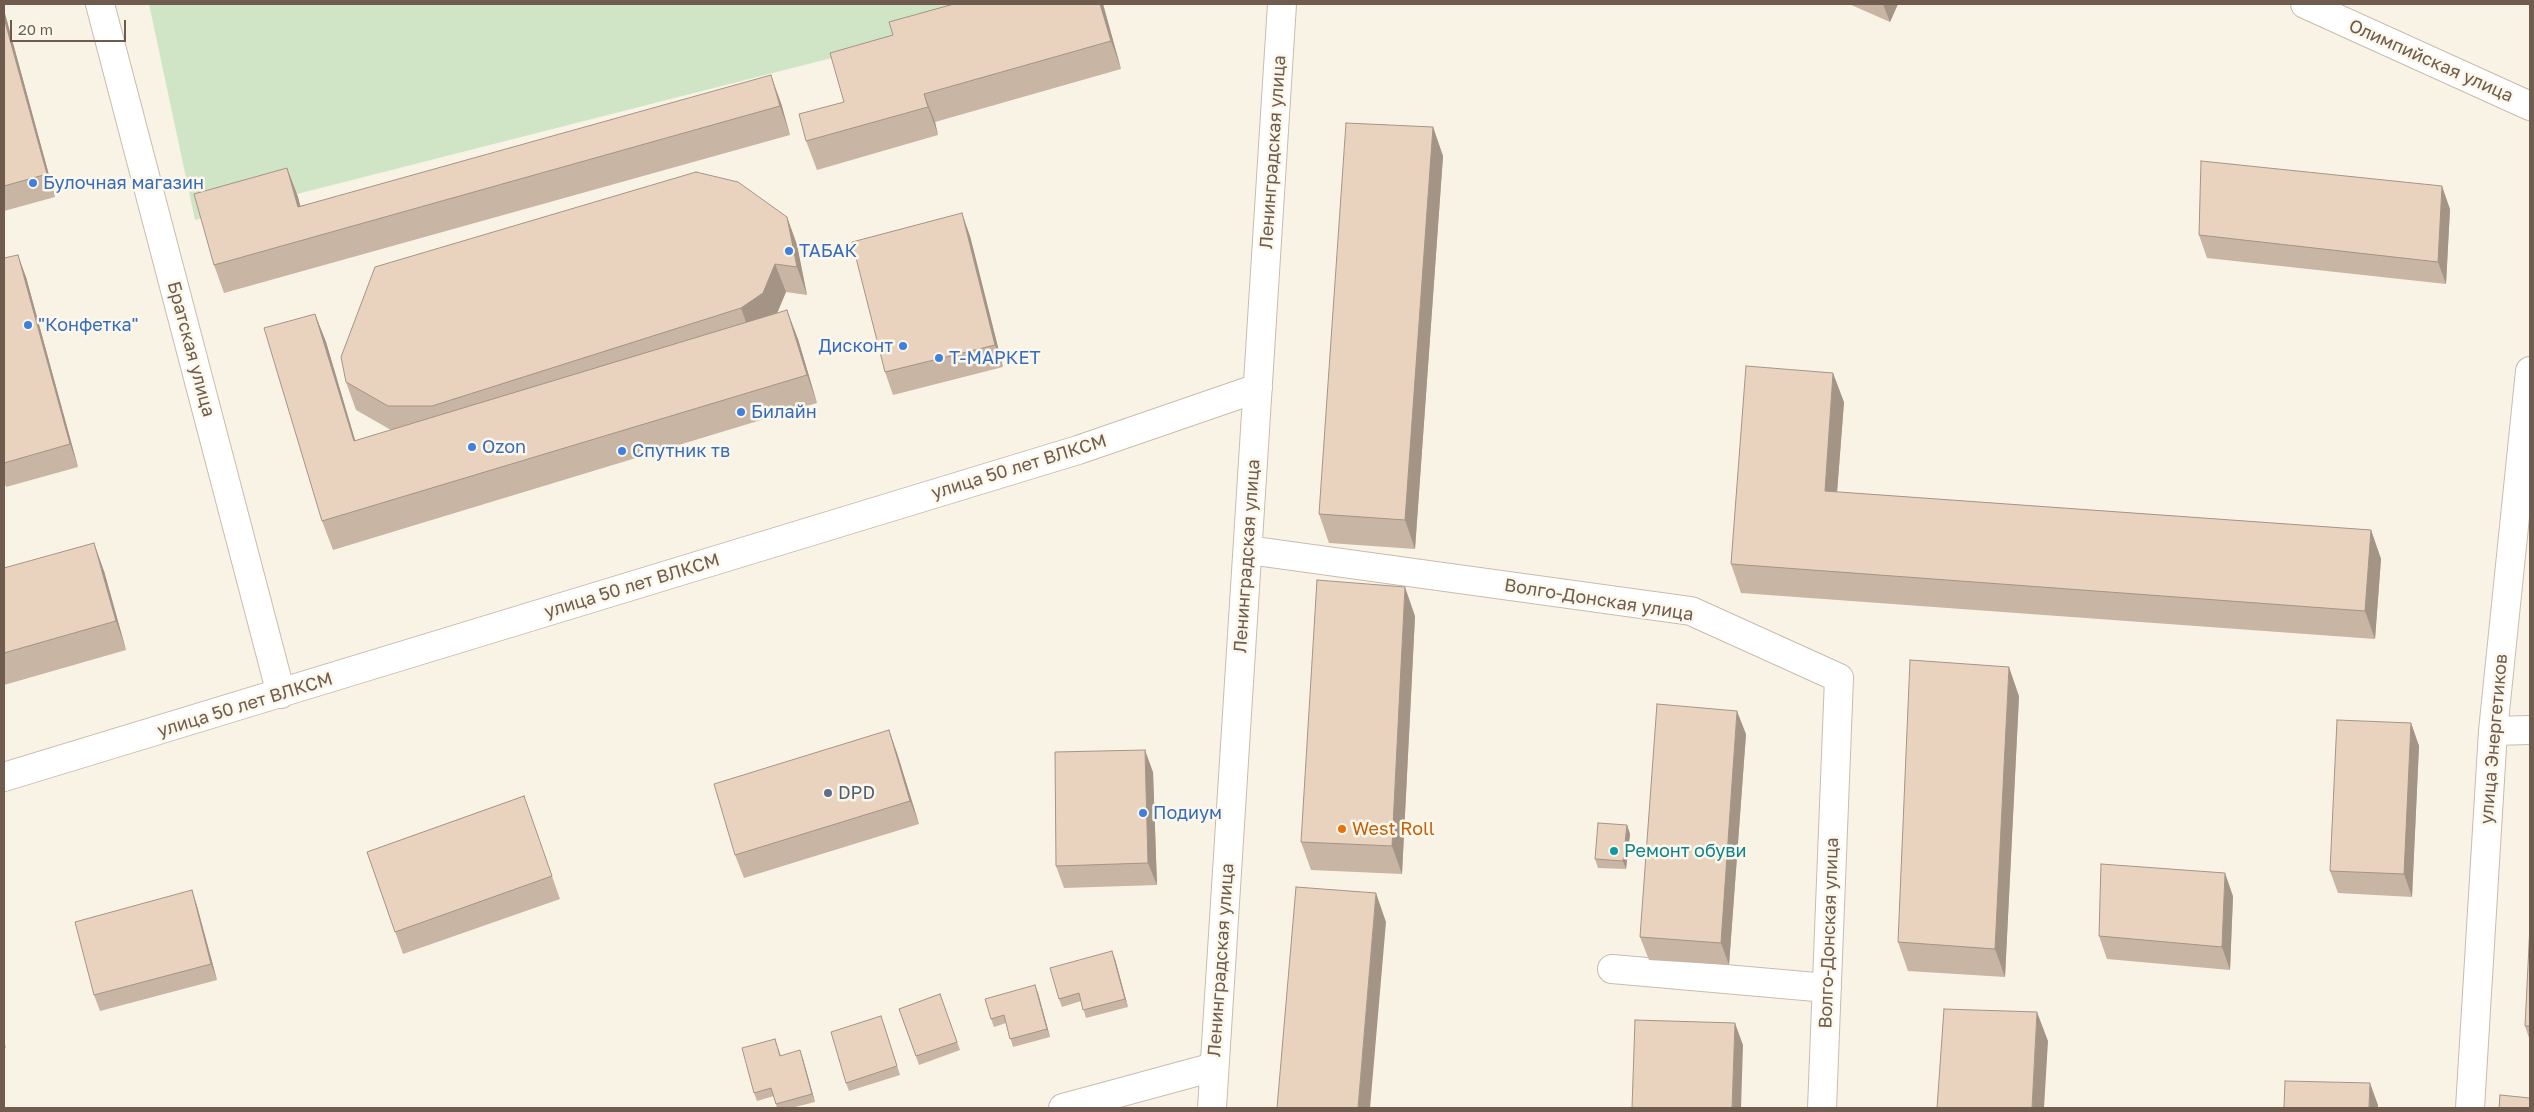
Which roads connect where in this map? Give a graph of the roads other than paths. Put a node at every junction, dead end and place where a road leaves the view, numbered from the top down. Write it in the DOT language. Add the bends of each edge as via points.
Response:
graph roads {
  1 [pos="100,4"];
  2 [pos="1282,4"];
  3 [pos="2305,4"];
  4 [pos="2530,106"];
  5 [pos="2530,371"];
  6 [pos="1258,388"];
  7 [pos="1248,550"];
  8 [pos="281,694"];
  9 [pos="2530,730"];
  10 [pos="2493,731"];
  11 [pos="4,777"];
  12 [pos="1612,970"];
  13 [pos="1827,988"];
  14 [pos="1214,1067"];
  15 [pos="1063,1108"];
  16 [pos="1212,1108"];
  17 [pos="1822,1108"];
  18 [pos="2470,1108"];
  1 -- 8 [label="street, Братская улица"];
  2 -- 6 [label="street, Ленинградская улица"];
  3 -- 4 [label="street, Олимпийская улица"];
  5 -- 10 [label="street, улица Энергетиков"];
  6 -- 7 [label="street, Ленинградская улица"];
  6 -- 8 [label="street, улица 50 лет ВЛКСМ" via="1078,450"];
  7 -- 13 [label="street, Волго-Донская улица" via="1691,611 1839,678"];
  7 -- 14 [label="street, Ленинградская улица"];
  8 -- 11 [label="street, улица 50 лет ВЛКСМ"];
  9 -- 10 [label="street"];
  10 -- 18 [label="street, улица Энергетиков"];
  12 -- 13 [label="street"];
  13 -- 17 [label="street, Волго-Донская улица"];
  14 -- 15 [label="street"];
  14 -- 16 [label="street, Ленинградская улица"];
}
